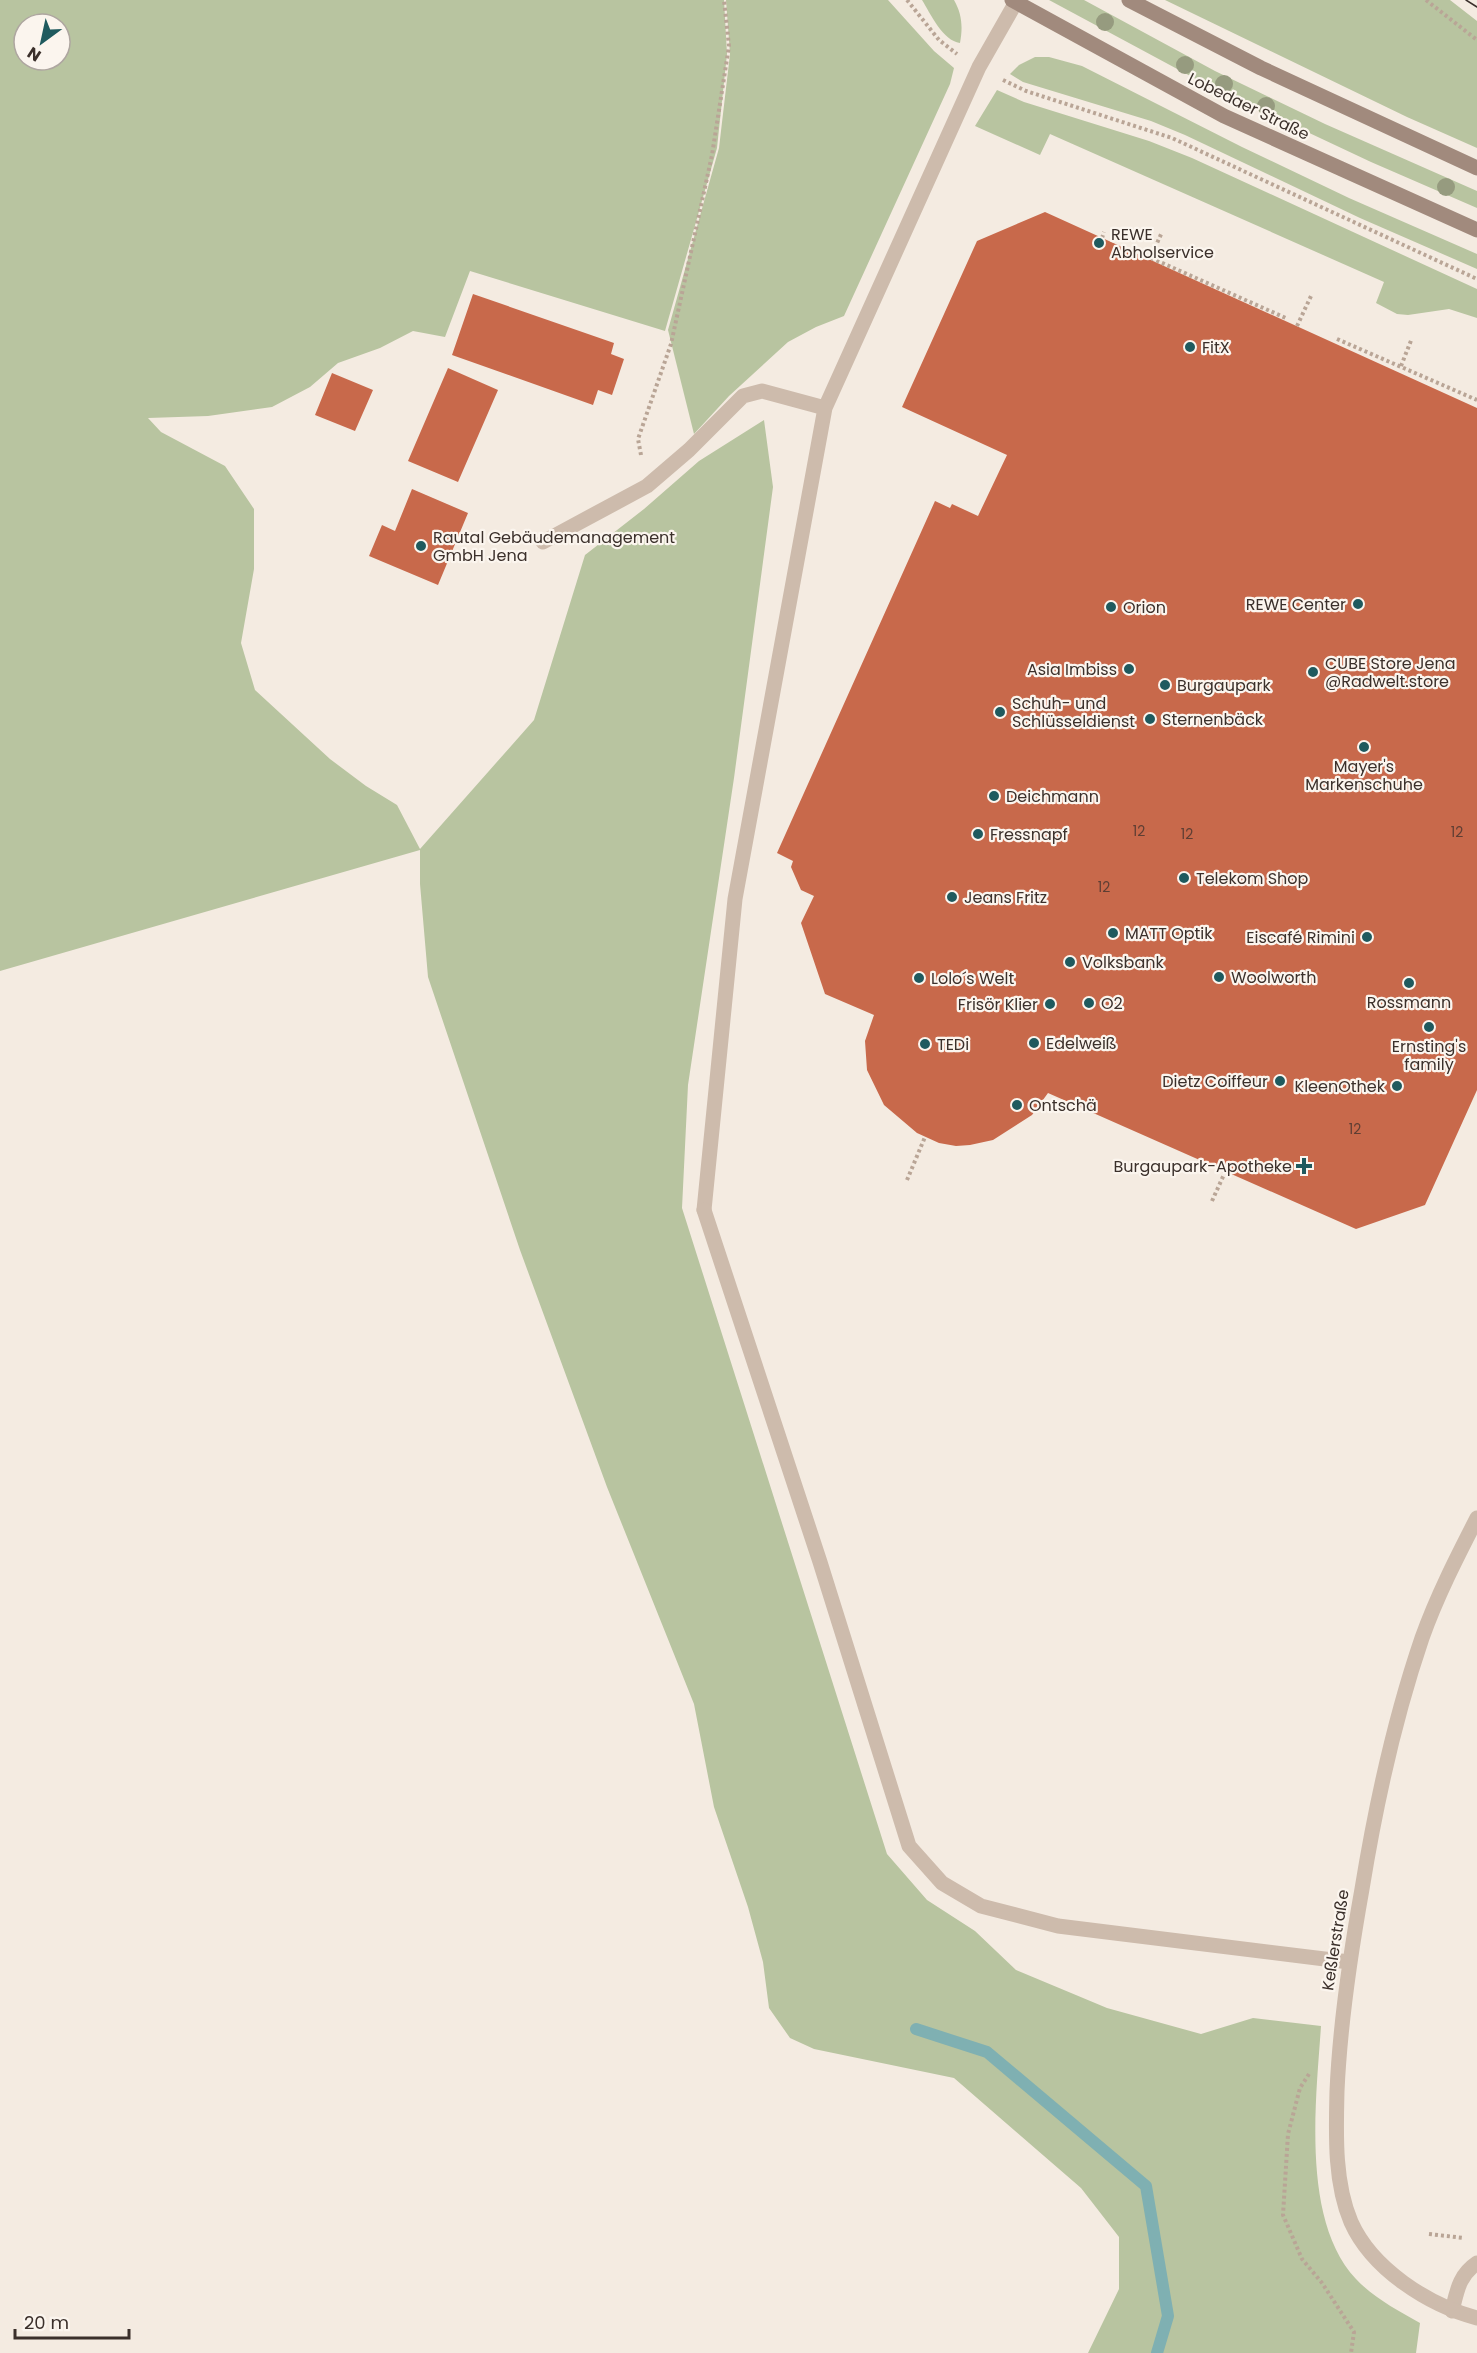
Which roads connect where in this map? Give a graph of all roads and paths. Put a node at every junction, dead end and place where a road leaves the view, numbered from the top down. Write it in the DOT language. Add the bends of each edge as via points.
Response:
graph roads {
  1 [pos="724,0"];
  2 [pos="907,0"];
  3 [pos="1129,0"];
  4 [pos="1426,0"];
  5 [pos="1014,1"];
  6 [pos="1477,40"];
  7 [pos="957,54"];
  8 [pos="1003,80"];
  9 [pos="1477,168"];
  10 [pos="1477,230"];
  11 [pos="1104,232"];
  12 [pos="1162,232"];
  13 [pos="1102,238"];
  14 [pos="1477,279"];
  15 [pos="1311,296"];
  16 [pos="1288,319"];
  17 [pos="1297,326"];
  18 [pos="1412,338"];
  19 [pos="1337,339"];
  20 [pos="1401,366"];
  21 [pos="1477,400"];
  22 [pos="825,408"];
  23 [pos="647,486"];
  24 [pos="543,542"];
  25 [pos="926,1137"];
  26 [pos="1226,1170"];
  27 [pos="907,1180"];
  28 [pos="1212,1202"];
  29 [pos="1477,1518"];
  30 [pos="1349,1962"];
  31 [pos="1339,2040"];
  32 [pos="1429,2234"];
  33 [pos="1467,2238"];
  34 [pos="1477,2263"];
  35 [pos="1452,2311"];
  36 [pos="1477,2318"];
  37 [pos="1352,2353"];
  1 -- 23 [label="path" via="729,46 712,155 671,344 638,439"];
  2 -- 7 [label="path" via="939,40"];
  3 -- 9 [label="main road" via="1261,68"];
  4 -- 6 [label="path"];
  5 -- 10 [label="main road, Lobedaer Straße" via="1224,116"];
  5 -- 22 [label="street" via="979,67"];
  8 -- 14 [label="path" via="1172,138"];
  11 -- 13 [label="path"];
  12 -- 16 [label="path" via="1150,259"];
  15 -- 17 [label="path"];
  18 -- 20 [label="path"];
  19 -- 20 [label="path"];
  20 -- 21 [label="path"];
  22 -- 23 [label="street" via="762,391 743,396"];
  22 -- 30 [label="street" via="735,899 704,1210 909,1846 942,1882 981,1906 1058,1926"];
  23 -- 24 [label="street"];
  25 -- 27 [label="path"];
  26 -- 28 [label="path"];
  29 -- 30 [label="street, Keßlerstraße" via="1423,1635 1399,1712 1376,1806"];
  30 -- 31 [label="street, Keßlerstraße"];
  31 -- 35 [label="street, Keßlerstraße" via="1338,2156 1351,2221 1366,2249 1383,2267"];
  31 -- 37 [label="path" via="1318,2059 1300,2088 1288,2134 1283,2215 1302,2259 1354,2332"];
  32 -- 33 [label="path"];
  34 -- 35 [label="street" via="1460,2280"];
  35 -- 36 [label="street, Keßlerstraße"];
}
